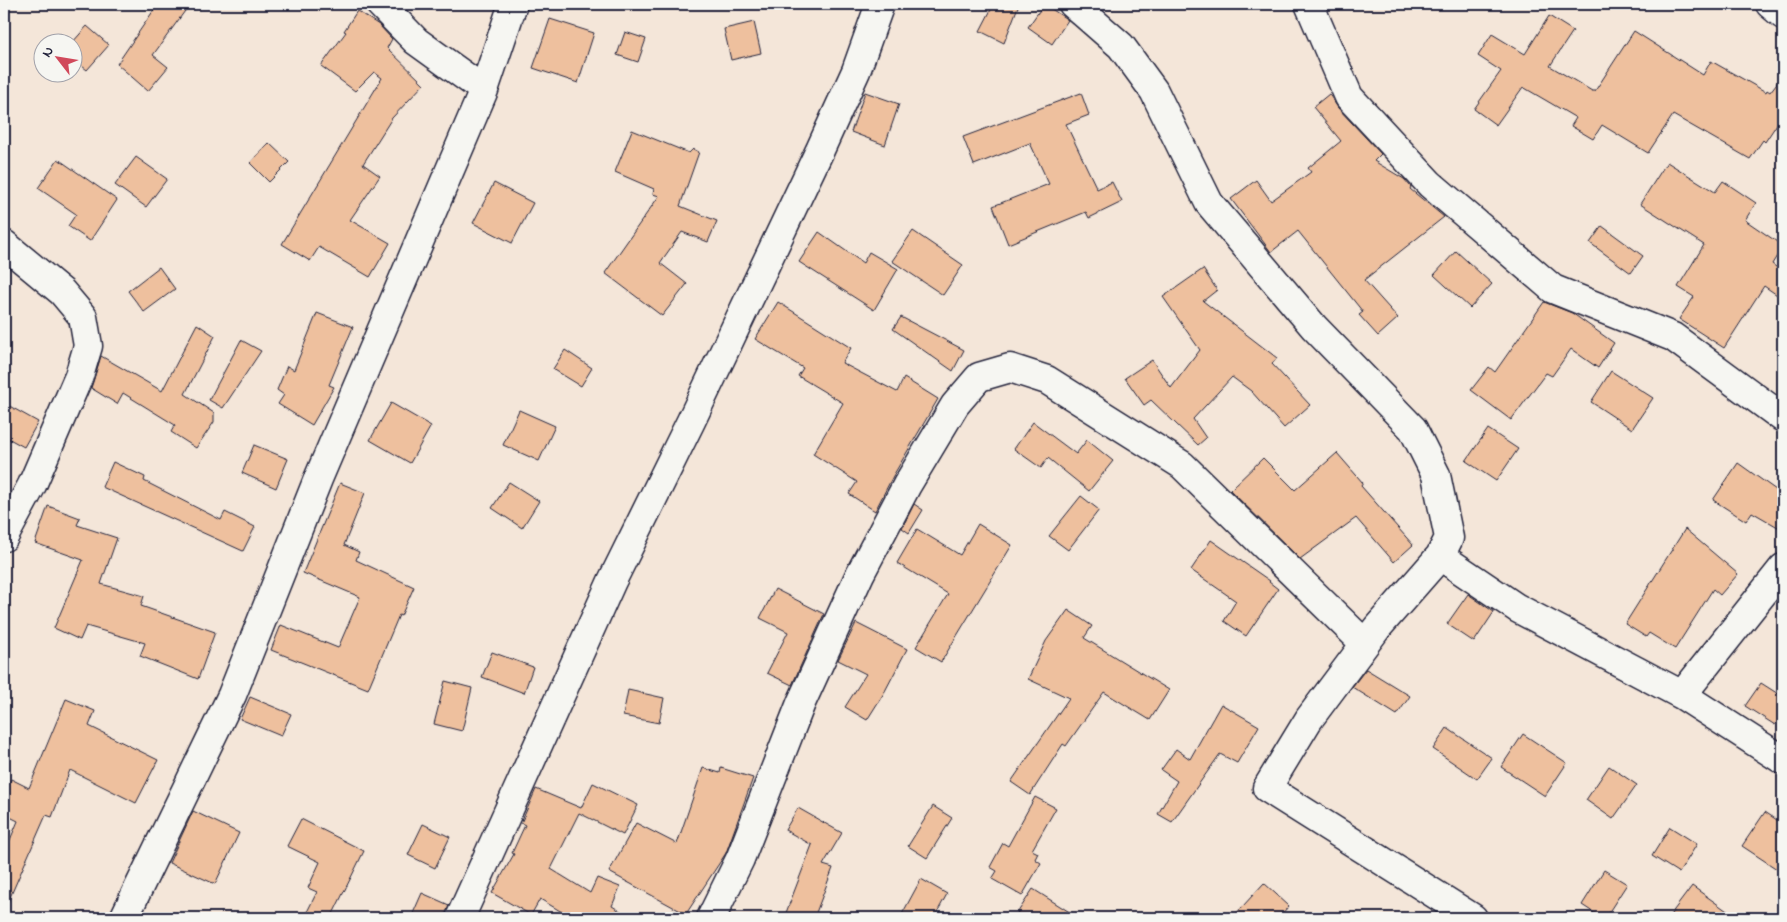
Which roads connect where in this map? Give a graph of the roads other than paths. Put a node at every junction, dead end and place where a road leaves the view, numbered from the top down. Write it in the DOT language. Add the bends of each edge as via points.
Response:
graph roads {
  1 [pos="380,4"];
  2 [pos="513,4"];
  3 [pos="880,4"];
  4 [pos="1073,4"];
  5 [pos="1309,4"];
  6 [pos="1770,4"];
  7 [pos="1783,16"];
  8 [pos="484,90"];
  9 [pos="4,244"];
  10 [pos="1783,418"];
  11 [pos="4,537"];
  12 [pos="1440,556"];
  13 [pos="1783,568"];
  14 [pos="1365,644"];
  15 [pos="1682,695"];
  16 [pos="1783,760"];
  17 [pos="1461,915"];
  18 [pos="124,918"];
  19 [pos="460,918"];
  20 [pos="711,918"];
  1 -- 8 [label="street" via="416,41"];
  2 -- 8 [label="street"];
  3 -- 19 [label="street" via="856,71 820,150 612,581"];
  4 -- 12 [label="street" via="1120,46 1154,91 1209,203 1314,327 1413,429 1436,475 1449,538"];
  5 -- 10 [label="street" via="1349,97 1430,184 1553,289 1673,337"];
  6 -- 7 [label="street"];
  8 -- 18 [label="street" via="318,479 232,695"];
  9 -- 11 [label="street" via="62,292 83,317 88,346 79,376 32,486"];
  12 -- 14 [label="street"];
  12 -- 15 [label="street" via="1517,608"];
  13 -- 15 [label="street"];
  14 -- 17 [label="street" via="1310,718 1267,788"];
  14 -- 20 [label="street" via="1182,465 1047,380 1010,368 979,377 955,405 906,485 860,574 801,703 740,859"];
  15 -- 16 [label="street"];
}
